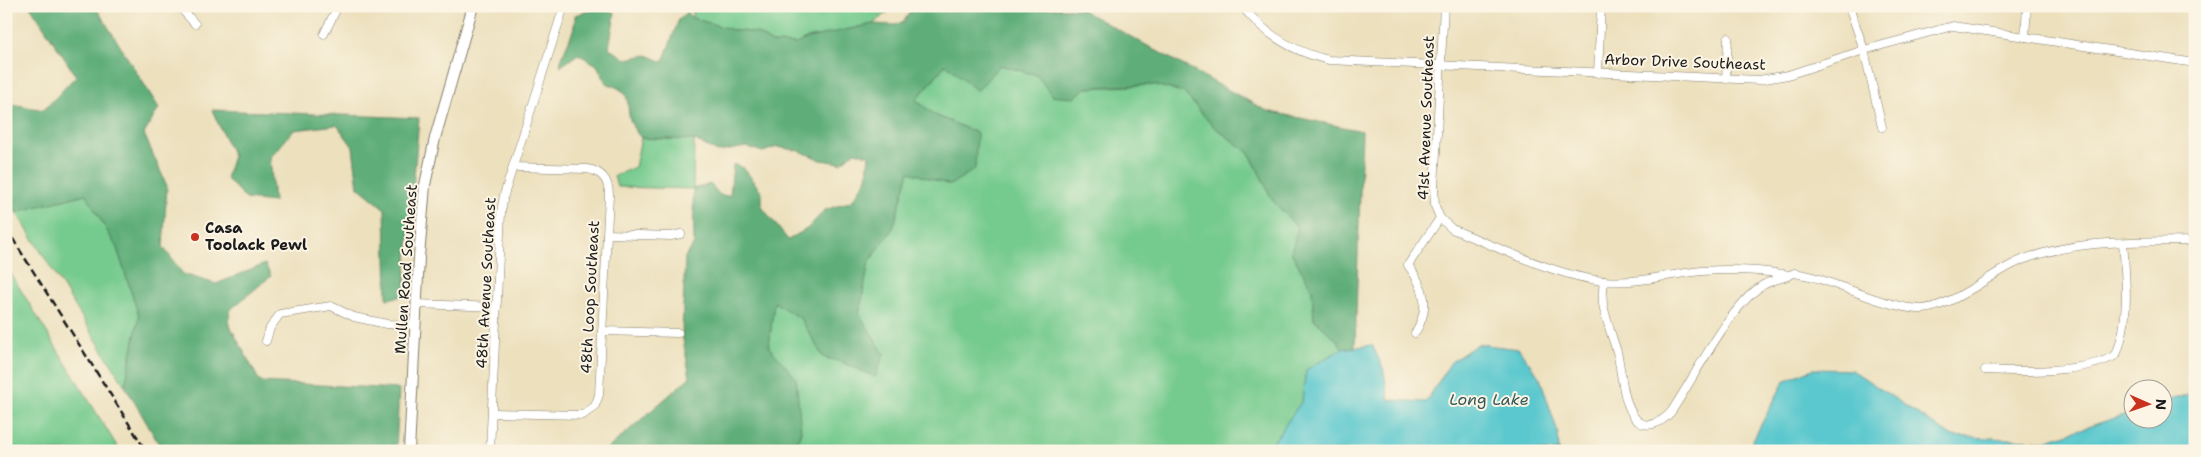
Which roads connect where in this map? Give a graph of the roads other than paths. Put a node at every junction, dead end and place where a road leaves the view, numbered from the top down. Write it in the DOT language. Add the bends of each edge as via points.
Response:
graph roads {
  1 [pos="178,6"];
  2 [pos="338,6"];
  3 [pos="473,6"];
  4 [pos="564,6"];
  5 [pos="1242,6"];
  6 [pos="1444,6"];
  7 [pos="1601,6"];
  8 [pos="1849,6"];
  9 [pos="2028,6"];
  10 [pos="195,24"];
  11 [pos="324,34"];
  12 [pos="2025,37"];
  13 [pos="1728,38"];
  14 [pos="1864,50"];
  15 [pos="2195,63"];
  16 [pos="1441,66"];
  17 [pos="1598,73"];
  18 [pos="1726,79"];
  19 [pos="1882,127"];
  20 [pos="513,167"];
  21 [pos="1440,218"];
  22 [pos="607,234"];
  23 [pos="681,234"];
  24 [pos="2195,241"];
  25 [pos="2123,243"];
  26 [pos="1790,275"];
  27 [pos="1604,281"];
  28 [pos="417,304"];
  29 [pos="497,307"];
  30 [pos="416,325"];
  31 [pos="602,331"];
  32 [pos="678,333"];
  33 [pos="1415,333"];
  34 [pos="266,340"];
  35 [pos="1985,370"];
  36 [pos="492,413"];
  37 [pos="409,451"];
  38 [pos="490,451"];
  1 -- 10 [label="street"];
  2 -- 11 [label="street"];
  3 -- 28 [label="street, Mullen Road Southeast" via="435,138 425,185"];
  4 -- 20 [label="street, 48th Avenue Southeast"];
  5 -- 16 [label="street, Arbor Drive Southeast" via="1268,33 1304,55 1329,60"];
  6 -- 16 [label="street, 41st Avenue Southeast"];
  7 -- 17 [label="street"];
  8 -- 14 [label="street"];
  9 -- 12 [label="street"];
  12 -- 14 [label="street, Arbor Drive Southeast" via="1953,26"];
  12 -- 15 [label="street, Arbor Drive Southeast"];
  13 -- 18 [label="street"];
  14 -- 18 [label="street, Arbor Drive Southeast" via="1770,80"];
  14 -- 19 [label="street"];
  16 -- 17 [label="street, Arbor Drive Southeast"];
  16 -- 21 [label="street, 41st Avenue Southeast" via="1434,188"];
  17 -- 18 [label="street, Arbor Drive Southeast"];
  20 -- 22 [label="street, 48th Loop Southeast" via="587,169 600,173 609,188"];
  20 -- 29 [label="street, 48th Avenue Southeast" via="501,212"];
  21 -- 27 [label="street" via="1452,230 1580,277"];
  21 -- 33 [label="street, 41st Avenue Southeast" via="1408,264 1426,304"];
  22 -- 23 [label="street"];
  22 -- 31 [label="street, 48th Loop Southeast"];
  24 -- 25 [label="street"];
  25 -- 26 [label="street" via="2088,243 2043,253 2020,261 1947,301 1923,309 1891,304 1810,276"];
  25 -- 35 [label="street" via="2124,327 2116,355 2074,367"];
  26 -- 27 [label="street" via="1760,270 1729,270 1644,280"];
  26 -- 27 [label="street" via="1771,281 1750,296 1724,327 1671,412 1663,421 1653,424 1636,419 1626,398 1603,301"];
  28 -- 29 [label="street"];
  28 -- 30 [label="street, Mullen Road Southeast"];
  29 -- 36 [label="street, 48th Avenue Southeast"];
  30 -- 34 [label="street" via="387,324 354,317 331,306 280,314"];
  30 -- 37 [label="street, Mullen Road Southeast"];
  31 -- 32 [label="street"];
  31 -- 36 [label="street, 48th Loop Southeast" via="599,395 591,411 579,415"];
  36 -- 38 [label="street, 48th Avenue Southeast"];
}
